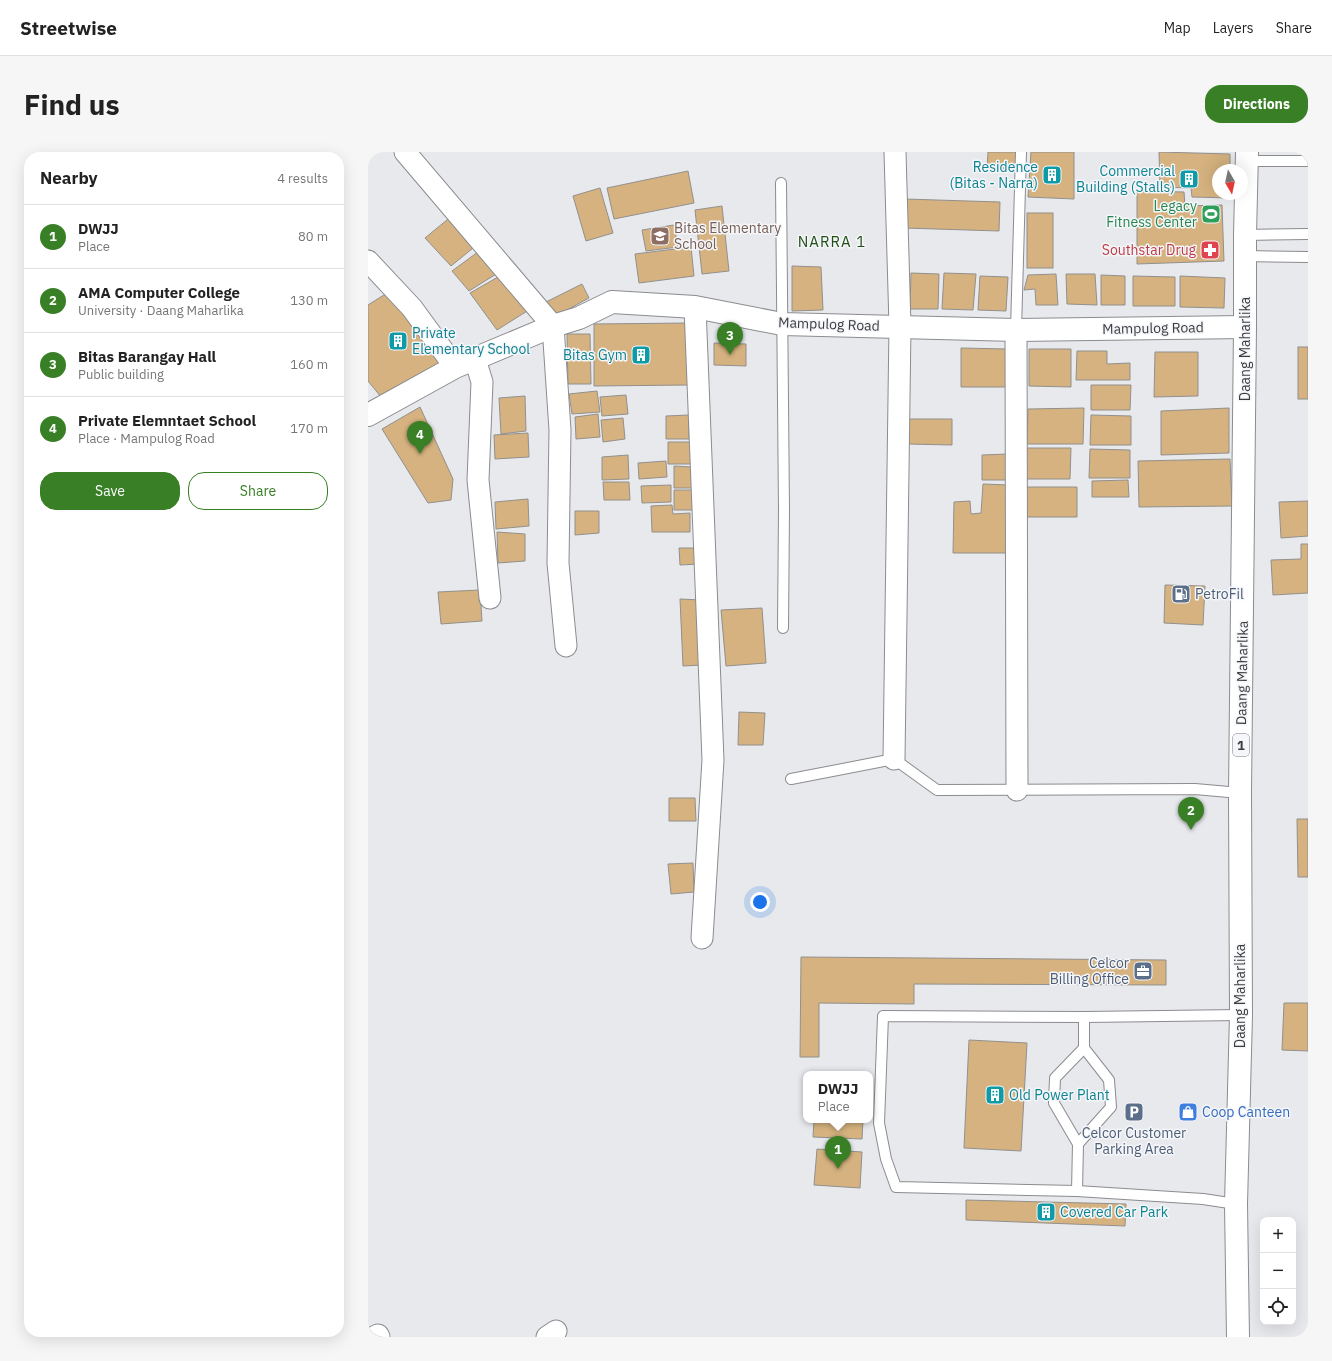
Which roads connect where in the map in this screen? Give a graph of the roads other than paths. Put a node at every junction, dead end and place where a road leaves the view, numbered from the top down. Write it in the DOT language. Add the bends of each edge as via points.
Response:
graph roads {
  1 [pos="405,152"];
  2 [pos="894,152"];
  3 [pos="1021,152"];
  4 [pos="1247,156"];
  5 [pos="1308,161"];
  6 [pos="781,183"];
  7 [pos="1308,234"];
  8 [pos="1245,235"];
  9 [pos="1245,256"];
  10 [pos="1308,257"];
  11 [pos="368,261"];
  12 [pos="695,307"];
  13 [pos="782,324"];
  14 [pos="553,326"];
  15 [pos="900,326"];
  16 [pos="1245,327"];
  17 [pos="1016,330"];
  18 [pos="475,359"];
  19 [pos="455,367"];
  20 [pos="368,415"];
  21 [pos="490,598"];
  22 [pos="783,628"];
  23 [pos="566,646"];
  24 [pos="894,759"];
  25 [pos="791,779"];
  26 [pos="1017,790"];
  27 [pos="1240,793"];
  28 [pos="702,938"];
  29 [pos="1241,1016"];
  30 [pos="1084,1017"];
  31 [pos="1084,1048"];
  32 [pos="1078,1144"];
  33 [pos="1077,1190"];
  34 [pos="1236,1204"];
  35 [pos="374,1337"];
  36 [pos="379,1337"];
  37 [pos="1238,1337"];
  1 -- 14 [label="street"];
  2 -- 15 [label="street"];
  3 -- 17 [label="lane"];
  4 -- 5 [label="lane"];
  4 -- 8 [label="main road, Daang Maharlika / 1"];
  6 -- 13 [label="lane"];
  7 -- 8 [label="lane"];
  8 -- 9 [label="main road, Daang Maharlika / 1"];
  9 -- 10 [label="lane"];
  9 -- 16 [label="main road, Daang Maharlika / 1"];
  11 -- 19 [label="street" via="412,308"];
  12 -- 13 [label="main road, Mampulog Road"];
  12 -- 14 [label="main road, Mampulog Road" via="612,302 579,318"];
  12 -- 28 [label="street" via="713,760"];
  13 -- 15 [label="main road, Mampulog Road"];
  13 -- 22 [label="lane"];
  14 -- 18 [label="main road, Mampulog Road"];
  14 -- 23 [label="street" via="560,430 558,564"];
  15 -- 17 [label="main road, Mampulog Road"];
  15 -- 24 [label="street"];
  16 -- 17 [label="main road, Mampulog Road"];
  16 -- 27 [label="main road, Daang Maharlika / 1"];
  17 -- 26 [label="street"];
  18 -- 19 [label="main road, Mampulog Road"];
  18 -- 21 [label="street" via="482,382 478,480"];
  19 -- 20 [label="main road, Mampulog Road"];
  24 -- 25 [label="lane"];
  24 -- 26 [label="lane" via="937,790"];
  26 -- 27 [label="lane" via="1195,789"];
  27 -- 29 [label="main road, Daang Maharlika / 1"];
  29 -- 30 [label="lane"];
  29 -- 34 [label="main road, Daang Maharlika / 1"];
  30 -- 31 [label="lane"];
  30 -- 33 [label="lane" via="883,1016 879,1100 879,1123 886,1159 896,1187"];
  31 -- 32 [label="lane" via="1055,1078 1054,1103"];
  31 -- 32 [label="lane" via="1109,1080 1110,1107"];
  32 -- 33 [label="lane"];
  33 -- 34 [label="lane" via="1203,1199"];
  34 -- 37 [label="main road, Daang Maharlika / 1"];
  35 -- 36 [label="street"];
}
